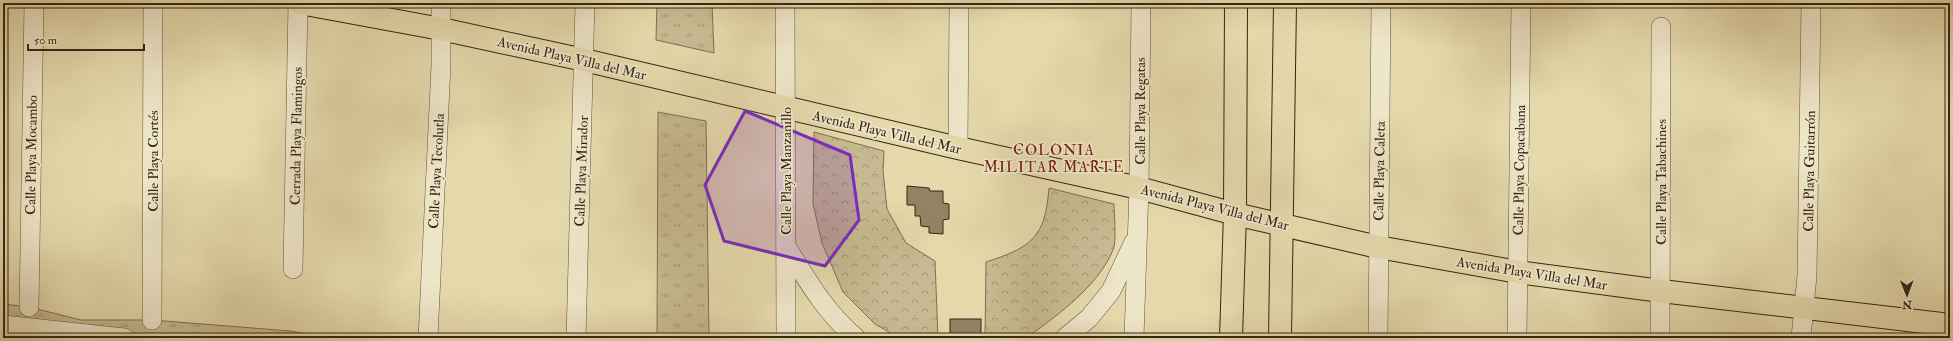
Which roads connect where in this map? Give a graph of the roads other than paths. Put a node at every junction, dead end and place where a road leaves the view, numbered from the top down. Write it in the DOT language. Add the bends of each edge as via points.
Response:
graph roads {
  1 [pos="34,3"];
  2 [pos="153,3"];
  3 [pos="299,3"];
  4 [pos="441,3"];
  5 [pos="585,3"];
  6 [pos="785,3"];
  7 [pos="959,3"];
  8 [pos="1141,3"];
  9 [pos="1236,3"];
  10 [pos="1285,3"];
  11 [pos="1381,3"];
  12 [pos="1521,3"];
  13 [pos="1811,3"];
  14 [pos="1661,27"];
  15 [pos="441,29"];
  16 [pos="584,60"];
  17 [pos="785,108"];
  18 [pos="958,148"];
  19 [pos="1139,188"];
  20 [pos="1235,214"];
  21 [pos="1281,225"];
  22 [pos="1137,235"];
  23 [pos="786,246"];
  24 [pos="1378,247"];
  25 [pos="293,269"];
  26 [pos="1518,272"];
  27 [pos="1661,291"];
  28 [pos="29,307"];
  29 [pos="1804,307"];
  30 [pos="152,320"];
  31 [pos="3,325"];
  32 [pos="1950,325"];
  33 [pos="124,338"];
  34 [pos="428,338"];
  35 [pos="576,338"];
  36 [pos="786,338"];
  37 [pos="856,338"];
  38 [pos="1065,338"];
  39 [pos="1134,338"];
  40 [pos="1231,338"];
  41 [pos="1280,338"];
  42 [pos="1378,338"];
  43 [pos="1517,338"];
  44 [pos="1660,338"];
  45 [pos="1801,338"];
  1 -- 28 [label="street, Calle Playa Mocambo"];
  2 -- 30 [label="street, Calle Playa Cortés"];
  3 -- 15 [label="main road, Avenida Playa Villa del Mar"];
  3 -- 25 [label="street, Cerrada Playa Flamingos"];
  4 -- 15 [label="street, Calle Playa Tecolutla"];
  5 -- 16 [label="street, Calle Playa Mirador"];
  6 -- 17 [label="street, Calle Playa Manzanillo"];
  7 -- 18 [label="street"];
  8 -- 19 [label="street, Calle Playa Regatas"];
  9 -- 20 [label="main road"];
  10 -- 21 [label="main road"];
  11 -- 24 [label="street, Calle Playa Caleta"];
  12 -- 26 [label="street, Calle Playa Copacabana"];
  13 -- 29 [label="street, Calle Playa Guitarrón" via="1807,276"];
  14 -- 27 [label="street, Calle Playa Tabachines"];
  15 -- 16 [label="main road, Avenida Playa Villa del Mar"];
  15 -- 34 [label="street, Calle Playa Tecolutla"];
  16 -- 17 [label="main road, Avenida Playa Villa del Mar"];
  16 -- 35 [label="street, Calle Playa Mirador"];
  17 -- 18 [label="main road, Avenida Playa Villa del Mar"];
  17 -- 23 [label="street, Calle Playa Manzanillo"];
  18 -- 19 [label="main road, Avenida Playa Villa del Mar"];
  19 -- 20 [label="main road, Avenida Playa Villa del Mar"];
  19 -- 22 [label="street, Calle Playa Regatas"];
  20 -- 21 [label="main road, Avenida Playa Villa del Mar"];
  20 -- 40 [label="main road"];
  21 -- 24 [label="main road, Avenida Playa Villa del Mar"];
  21 -- 41 [label="main road"];
  22 -- 38 [label="street" via="1111,291 1089,318"];
  22 -- 39 [label="street, Calle Playa Regatas"];
  23 -- 36 [label="street, Calle Playa Manzanillo"];
  23 -- 37 [label="street" via="839,324"];
  24 -- 26 [label="main road, Avenida Playa Villa del Mar"];
  24 -- 42 [label="street, Calle Playa Caleta"];
  26 -- 27 [label="main road, Avenida Playa Villa del Mar"];
  26 -- 43 [label="street, Calle Playa Copacabana"];
  27 -- 29 [label="main road, Avenida Playa Villa del Mar"];
  27 -- 44 [label="street, Calle Playa Tabachines"];
  29 -- 32 [label="main road, Avenida Playa Villa del Mar"];
  29 -- 45 [label="street, Calle Playa Guitarrón"];
  31 -- 33 [label="street"];
}
